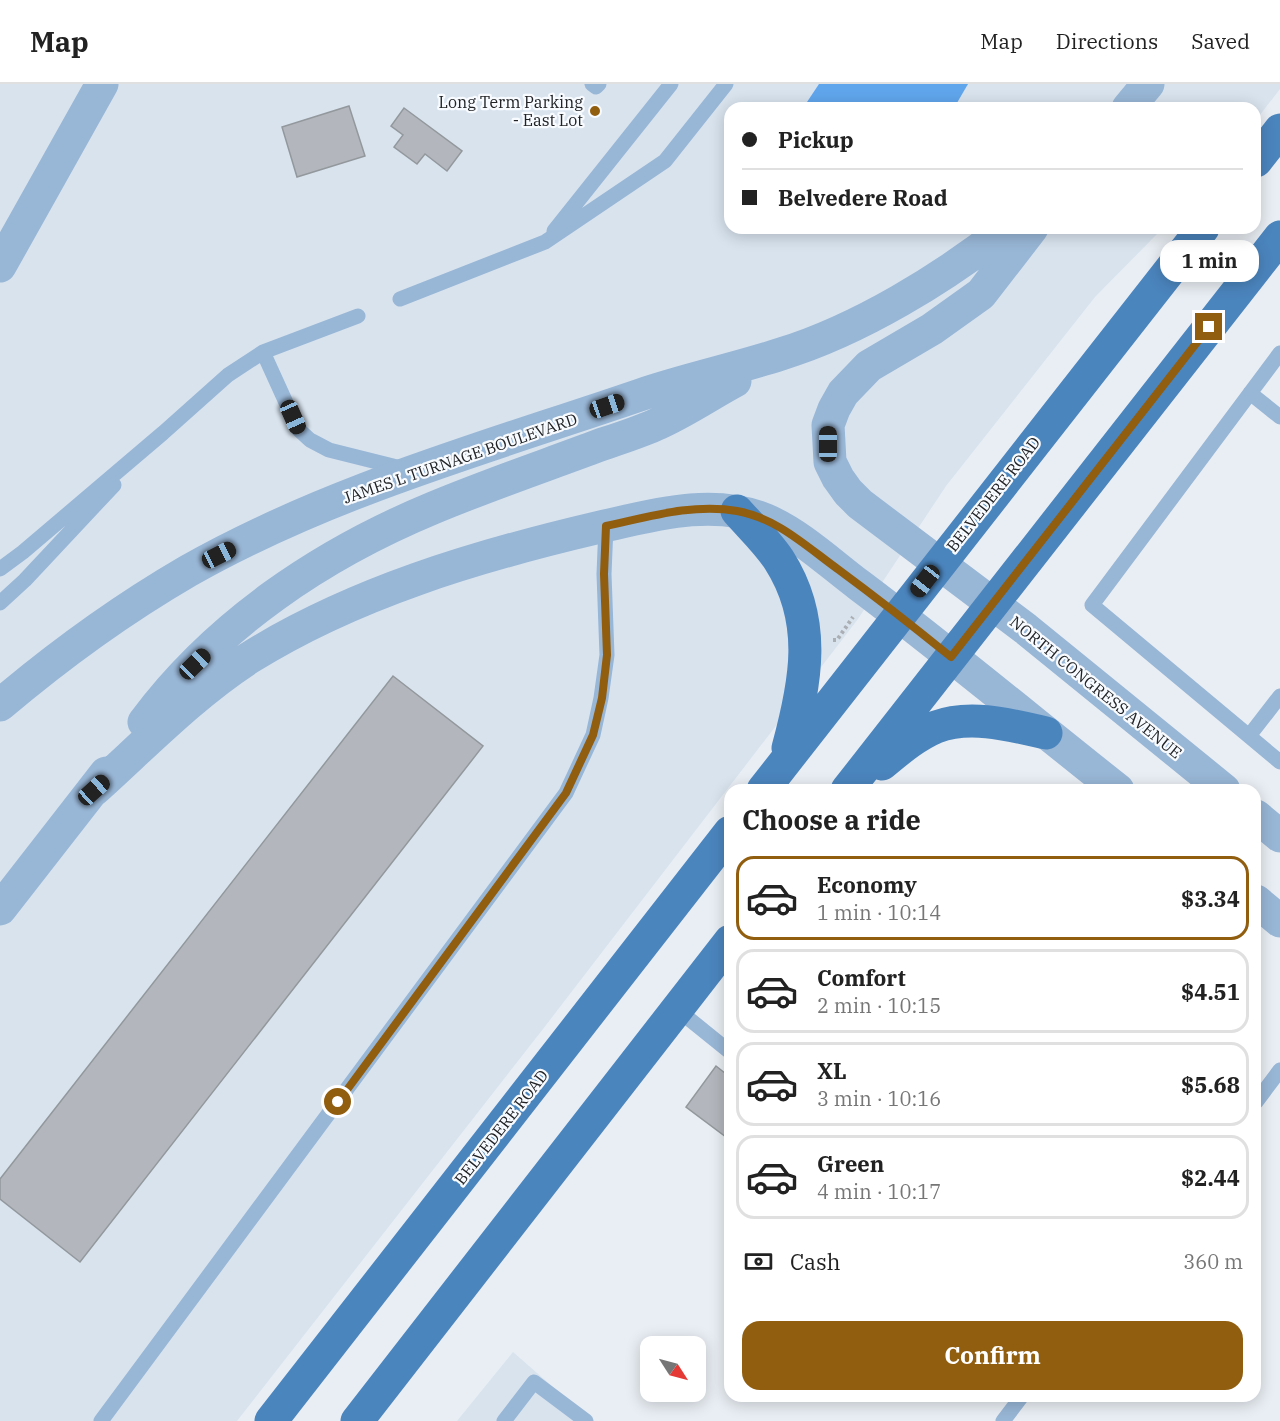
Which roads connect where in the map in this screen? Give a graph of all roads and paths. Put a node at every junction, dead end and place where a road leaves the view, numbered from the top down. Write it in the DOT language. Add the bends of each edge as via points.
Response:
graph roads {
  1 [pos="102,84"];
  2 [pos="671,84"];
  3 [pos="726,84"];
  4 [pos="1148,84"];
  5 [pos="1133,102"];
  6 [pos="1280,130"];
  7 [pos="1261,155"];
  8 [pos="1000,234"];
  9 [pos="1027,234"];
  10 [pos="1198,234"];
  11 [pos="1280,237"];
  12 [pos="545,242"];
  13 [pos="0,266"];
  14 [pos="400,299"];
  15 [pos="358,315"];
  16 [pos="263,352"];
  17 [pos="1280,353"];
  18 [pos="784,354"];
  19 [pos="1250,393"];
  20 [pos="1280,417"];
  21 [pos="163,433"];
  22 [pos="416,471"];
  23 [pos="737,511"];
  24 [pos="606,526"];
  25 [pos="938,564"];
  26 [pos="0,569"];
  27 [pos="0,603"];
  28 [pos="993,605"];
  29 [pos="857,611"];
  30 [pos="898,615"];
  31 [pos="830,641"];
  32 [pos="951,657"];
  33 [pos="1280,696"];
  34 [pos="0,705"];
  35 [pos="1046,733"];
  36 [pos="1249,736"];
  37 [pos="784,762"];
  38 [pos="1280,762"];
  39 [pos="768,784"];
  40 [pos="852,784"];
  41 [pos="855,784"];
  42 [pos="1110,784"];
  43 [pos="1217,784"];
  44 [pos="94,790"];
  45 [pos="1261,820"];
  46 [pos="1280,836"];
  47 [pos="724,840"];
  48 [pos="1261,905"];
  49 [pos="0,909"];
  50 [pos="1280,921"];
  51 [pos="724,949"];
  52 [pos="678,1010"];
  53 [pos="724,1047"];
  54 [pos="1280,1071"];
  55 [pos="1261,1096"];
  56 [pos="1017,1402"];
  57 [pos="101,1421"];
  58 [pos="271,1421"];
  59 [pos="357,1421"];
  60 [pos="504,1421"];
  61 [pos="586,1421"];
  62 [pos="1003,1421"];
  1 -- 13 [label="street"];
  2 -- 12 [label="lane"];
  3 -- 12 [label="lane" via="665,161"];
  4 -- 5 [label="street"];
  6 -- 7 [label="main road"];
  8 -- 18 [label="street, JAMES L TURNAGE BOULEVARD" via="900,300"];
  9 -- 25 [label="street, NORTH CONGRESS AVENUE" via="981,294 856,378 834,409 828,425 830,462 848,492"];
  10 -- 25 [label="main road, BELVEDERE ROAD"];
  11 -- 28 [label="main road"];
  12 -- 14 [label="lane"];
  15 -- 16 [label="lane"];
  16 -- 21 [label="lane" via="228,375"];
  16 -- 22 [label="lane" via="298,429 310,441 329,450"];
  17 -- 19 [label="lane"];
  18 -- 22 [label="street, JAMES L TURNAGE BOULEVARD" via="650,392"];
  18 -- 44 [label="street" via="656,424 425,511 362,540 305,573 255,610 186,673"];
  19 -- 20 [label="lane"];
  19 -- 36 [label="lane" via="1092,605"];
  21 -- 26 [label="lane"];
  21 -- 27 [label="lane"];
  22 -- 34 [label="street, JAMES L TURNAGE BOULEVARD" via="317,509 190,571 58,657"];
  23 -- 24 [label="street" via="692,510"];
  23 -- 30 [label="street" via="768,520 790,533"];
  23 -- 37 [label="main road" via="779,561 795,593 804,625 803,685"];
  24 -- 44 [label="street" via="416,580 304,627 249,659 194,699"];
  24 -- 57 [label="lane" via="607,655 602,698 593,735 566,793"];
  25 -- 28 [label="street, NORTH CONGRESS AVENUE"];
  25 -- 30 [label="main road, BELVEDERE ROAD"];
  28 -- 32 [label="main road"];
  28 -- 43 [label="street, NORTH CONGRESS AVENUE"];
  29 -- 31 [label="path" via="837,640"];
  30 -- 32 [label="street"];
  30 -- 37 [label="main road, BELVEDERE ROAD"];
  32 -- 35 [label="street"];
  32 -- 40 [label="main road"];
  33 -- 36 [label="lane"];
  35 -- 41 [label="main road" via="976,721 938,727 912,740"];
  35 -- 42 [label="street"];
  36 -- 38 [label="lane"];
  37 -- 39 [label="main road, BELVEDERE ROAD"];
  44 -- 49 [label="street"];
  45 -- 46 [label="street"];
  47 -- 58 [label="main road, BELVEDERE ROAD"];
  48 -- 50 [label="street"];
  51 -- 52 [label="main road"];
  52 -- 53 [label="lane"];
  52 -- 59 [label="main road"];
  54 -- 55 [label="lane"];
  56 -- 62 [label="lane"];
  60 -- 61 [label="lane" via="534,1382"];
}
